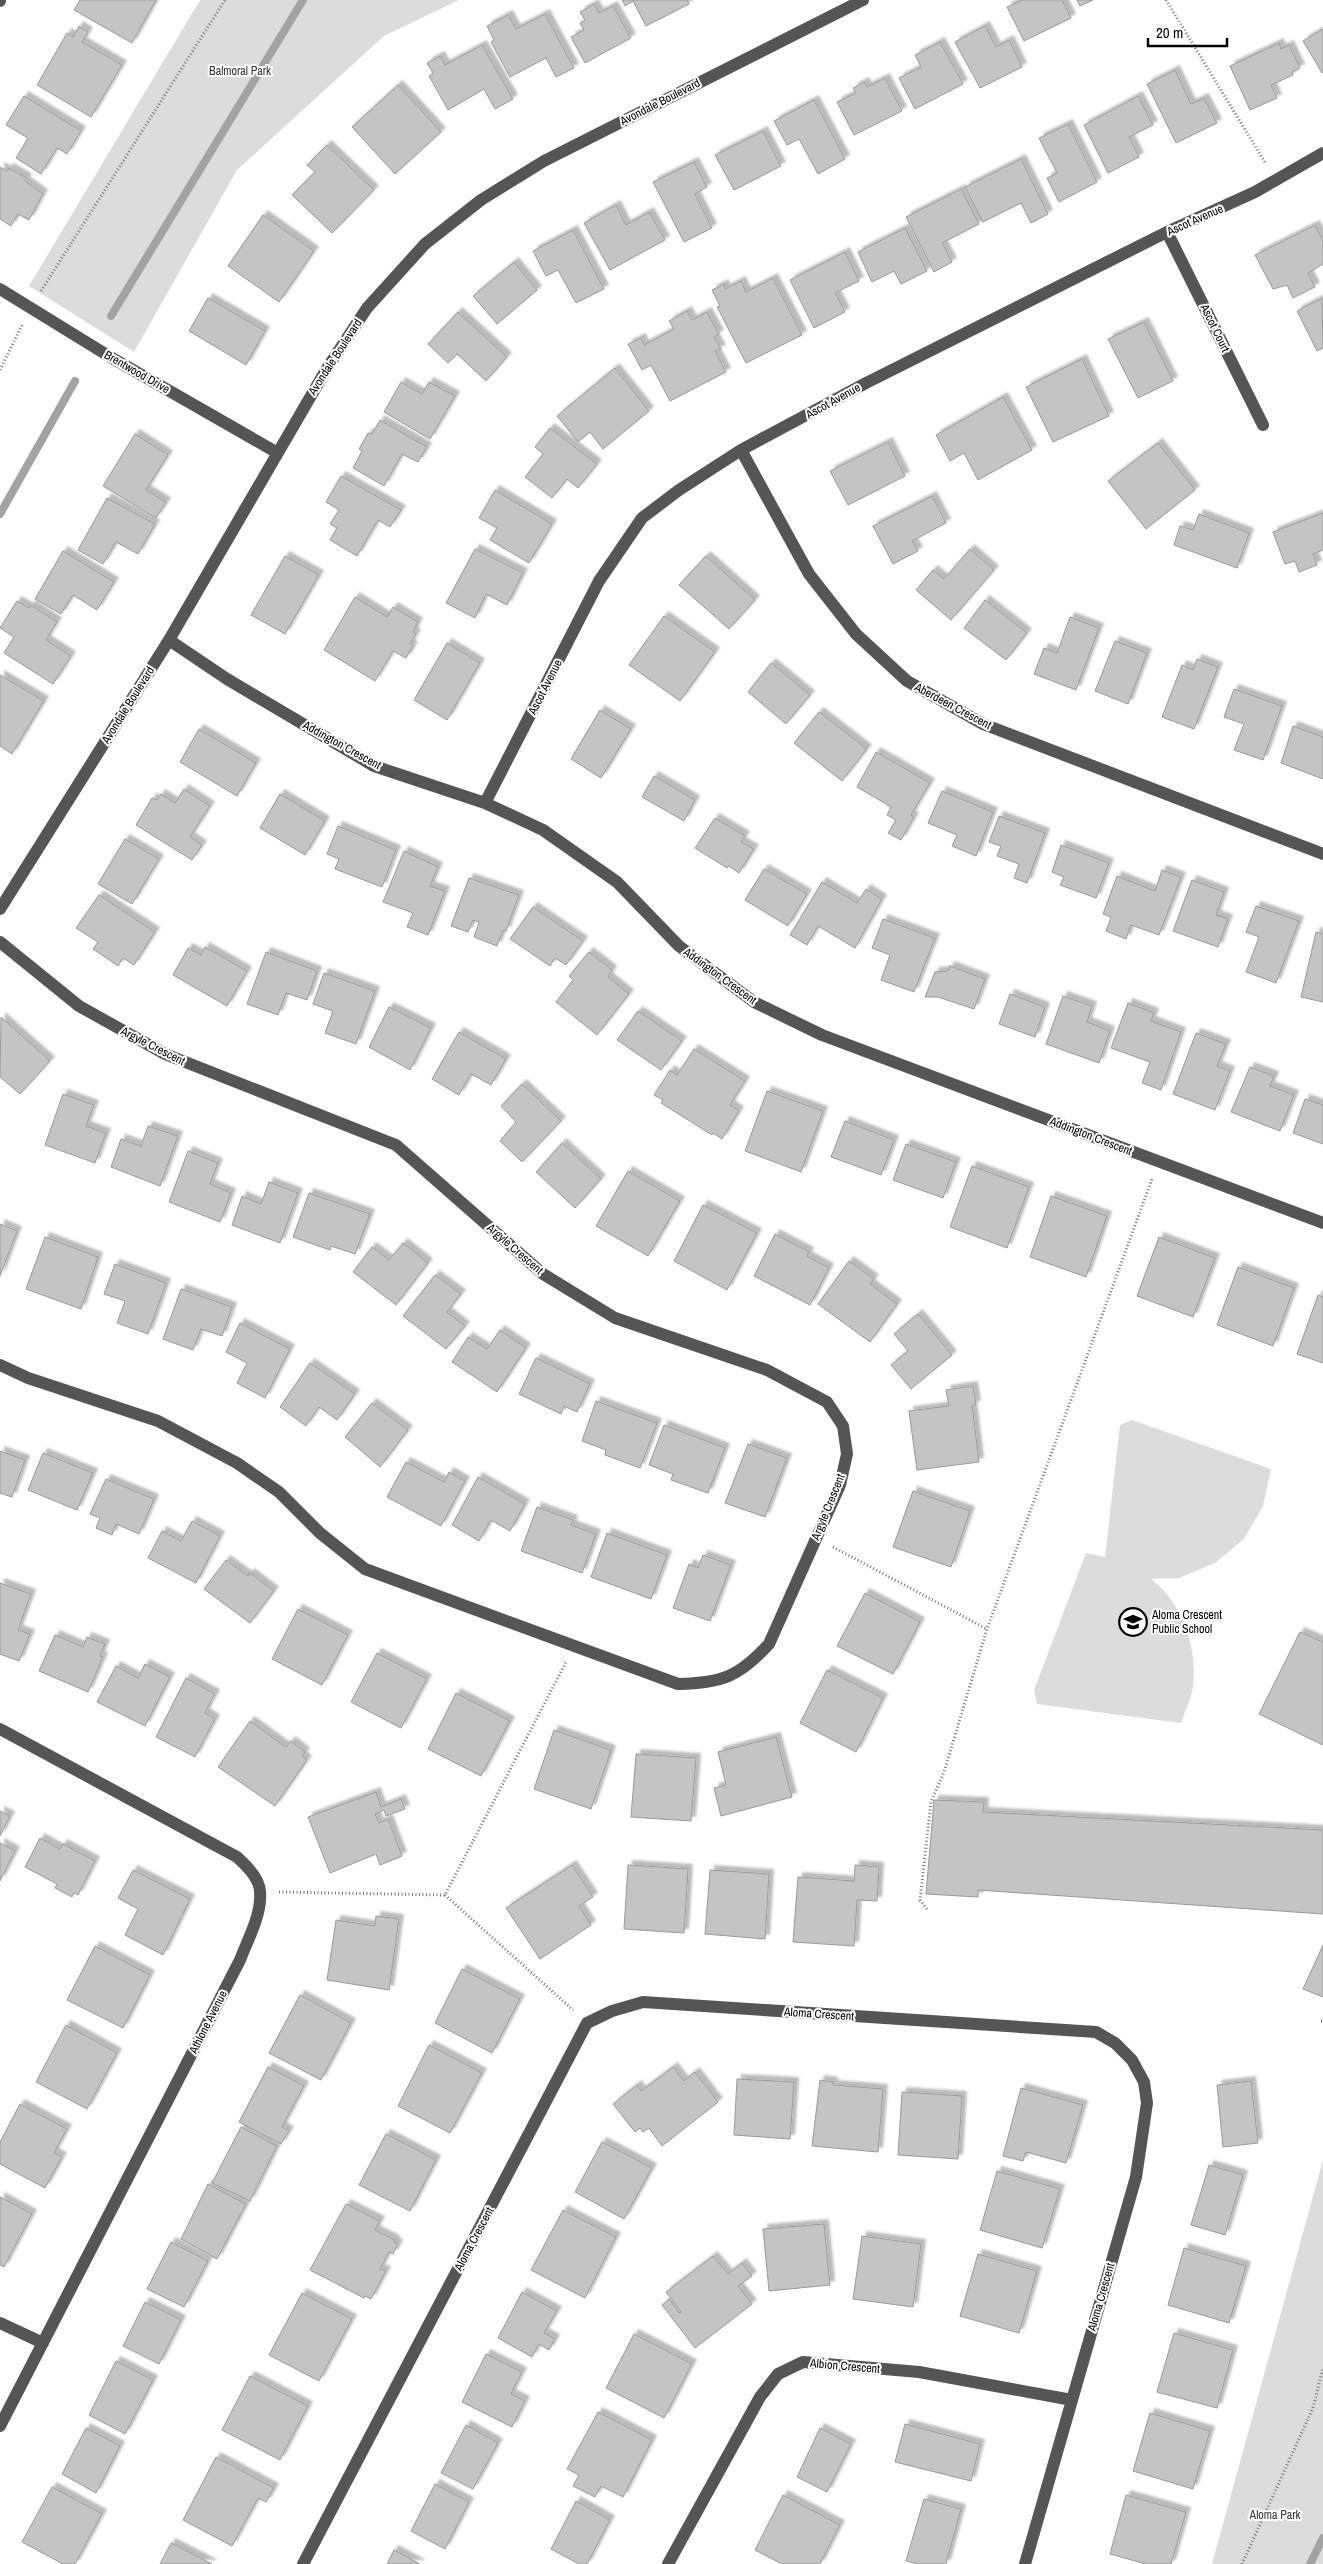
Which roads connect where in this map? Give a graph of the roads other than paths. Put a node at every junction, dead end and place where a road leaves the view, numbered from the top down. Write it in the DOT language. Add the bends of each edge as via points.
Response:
graph roads {
  1 [pos="863,0"];
  2 [pos="1323,153"];
  3 [pos="1167,232"];
  4 [pos="0,289"];
  5 [pos="1263,425"];
  6 [pos="741,450"];
  7 [pos="276,452"];
  8 [pos="169,640"];
  9 [pos="485,803"];
  10 [pos="1323,854"];
  11 [pos="0,909"];
  12 [pos="0,942"];
  13 [pos="1323,1223"];
  14 [pos="0,1365"];
  15 [pos="0,1729"];
  16 [pos="0,2323"];
  17 [pos="43,2344"];
  18 [pos="1072,2400"];
  19 [pos="0,2426"];
  20 [pos="303,2564"];
  21 [pos="668,2564"];
  22 [pos="1025,2564"];
  1 -- 7 [label="street, Avondale Boulevard" via="544,161 481,200 425,244 367,308"];
  2 -- 3 [label="street, Ascot Avenue" via="1276,181"];
  3 -- 5 [label="street, Ascot Court"];
  3 -- 6 [label="street, Ascot Avenue" via="866,383"];
  4 -- 7 [label="street, Brentwood Drive"];
  6 -- 9 [label="street, Ascot Avenue" via="642,518 599,581"];
  6 -- 10 [label="street, Aberdeen Crescent" via="809,574 856,634 908,681 983,724"];
  7 -- 8 [label="street, Avondale Boulevard"];
  8 -- 9 [label="street, Addington Crescent" via="227,679 374,766"];
  8 -- 11 [label="street, Avondale Boulevard"];
  9 -- 13 [label="street, Addington Crescent" via="543,830 618,882 679,946 754,1002 822,1035"];
  12 -- 14 [label="street, Argyle Crescent" via="80,1006 165,1054 396,1145 543,1274 615,1318 767,1370 827,1402 843,1426 847,1454 840,1485 769,1644 736,1674 706,1684 678,1684 365,1569 320,1533 279,1492 237,1463 158,1421 28,1378"];
  15 -- 17 [label="street, Athlone Avenue" via="238,1857 250,1870 261,1891 256,1919 240,1960"];
  16 -- 17 [label="street"];
  17 -- 19 [label="street, Athlone Avenue"];
  18 -- 20 [label="street, Aloma Crescent" via="1136,2177 1147,2103 1144,2082 1132,2060 1115,2043 1096,2032 643,2002 587,2023"];
  18 -- 21 [label="street, Albion Crescent" via="919,2372 803,2362 778,2374 760,2396"];
  18 -- 22 [label="street, Aloma Crescent"];
}
